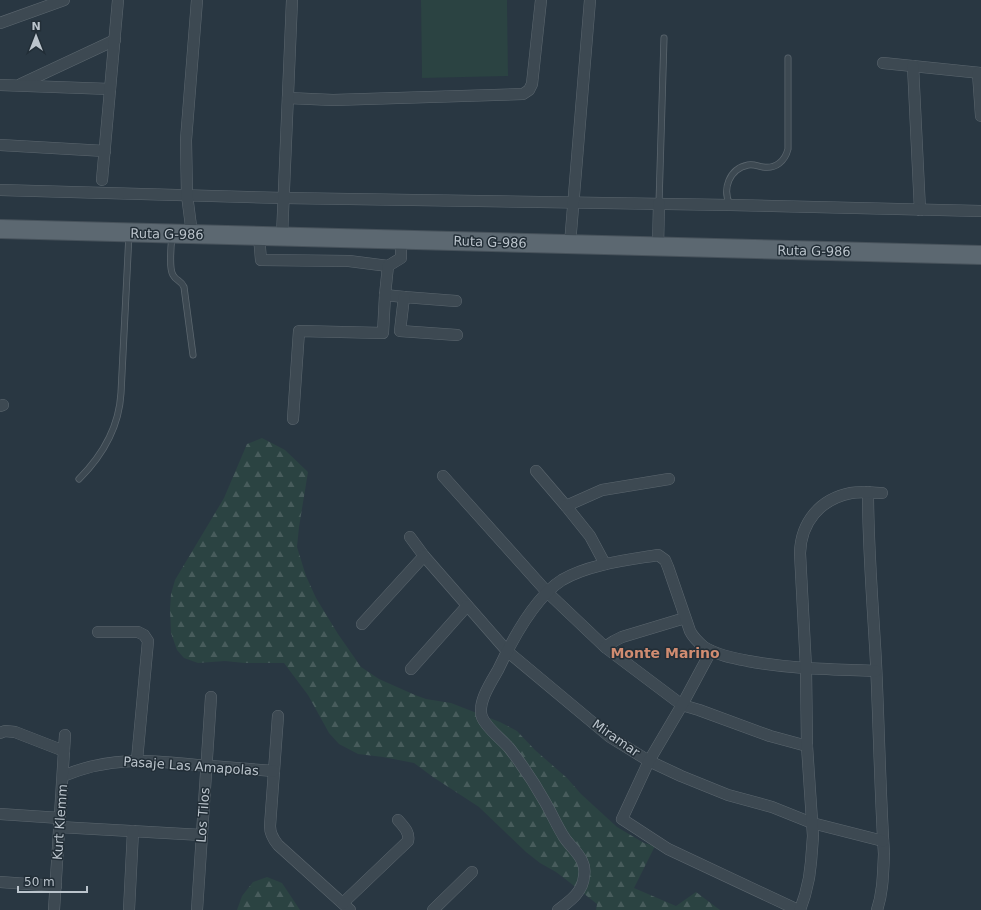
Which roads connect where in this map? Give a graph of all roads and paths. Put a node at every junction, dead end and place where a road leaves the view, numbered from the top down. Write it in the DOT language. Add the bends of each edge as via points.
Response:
graph roads {
  1 [pos="64,0"];
  2 [pos="118,0"];
  3 [pos="197,0"];
  4 [pos="292,0"];
  5 [pos="541,0"];
  6 [pos="590,0"];
  7 [pos="0,23"];
  8 [pos="664,38"];
  9 [pos="115,40"];
  10 [pos="788,58"];
  11 [pos="883,63"];
  12 [pos="913,66"];
  13 [pos="979,73"];
  14 [pos="0,85"];
  15 [pos="18,85"];
  16 [pos="110,89"];
  17 [pos="288,98"];
  18 [pos="981,116"];
  19 [pos="0,145"];
  20 [pos="105,151"];
  21 [pos="102,180"];
  22 [pos="0,190"];
  23 [pos="187,194"];
  24 [pos="284,198"];
  25 [pos="573,202"];
  26 [pos="659,203"];
  27 [pos="730,204"];
  28 [pos="920,210"];
  29 [pos="981,211"];
  30 [pos="0,229"];
  31 [pos="129,233"];
  32 [pos="172,234"];
  33 [pos="192,234"];
  34 [pos="259,236"];
  35 [pos="282,236"];
  36 [pos="401,240"];
  37 [pos="570,244"];
  38 [pos="658,247"];
  39 [pos="981,255"];
  40 [pos="388,266"];
  41 [pos="385,295"];
  42 [pos="404,297"];
  43 [pos="456,302"];
  44 [pos="456,335"];
  45 [pos="193,355"];
  46 [pos="293,419"];
  47 [pos="536,471"];
  48 [pos="443,476"];
  49 [pos="79,479"];
  50 [pos="668,479"];
  51 [pos="868,492"];
  52 [pos="882,493"];
  53 [pos="566,506"];
  54 [pos="410,537"];
  55 [pos="424,556"];
  56 [pos="605,564"];
  57 [pos="547,592"];
  58 [pos="467,606"];
  59 [pos="685,618"];
  60 [pos="362,624"];
  61 [pos="98,632"];
  62 [pos="605,647"];
  63 [pos="711,650"];
  64 [pos="507,651"];
  65 [pos="411,668"];
  66 [pos="806,668"];
  67 [pos="876,670"];
  68 [pos="211,697"];
  69 [pos="682,706"];
  70 [pos="278,716"];
  71 [pos="0,733"];
  72 [pos="65,735"];
  73 [pos="807,746"];
  74 [pos="64,751"];
  75 [pos="137,760"];
  76 [pos="649,761"];
  77 [pos="207,765"];
  78 [pos="274,771"];
  79 [pos="62,776"];
  80 [pos="0,814"];
  81 [pos="398,820"];
  82 [pos="60,822"];
  83 [pos="812,823"];
  84 [pos="133,831"];
  85 [pos="202,835"];
  86 [pos="883,841"];
  87 [pos="472,872"];
  88 [pos="0,882"];
  89 [pos="56,886"];
  90 [pos="346,907"];
  91 [pos="54,910"];
  92 [pos="129,910"];
  93 [pos="197,910"];
  94 [pos="433,910"];
  95 [pos="558,910"];
  96 [pos="799,910"];
  97 [pos="876,910"];
  1 -- 7 [label="street"];
  2 -- 9 [label="street"];
  3 -- 23 [label="street" via="186,140"];
  4 -- 17 [label="street"];
  5 -- 17 [label="street" via="532,84 523,94 333,100"];
  6 -- 25 [label="street"];
  8 -- 26 [label="lane"];
  9 -- 15 [label="street"];
  9 -- 16 [label="street"];
  10 -- 27 [label="lane" via="787,154 781,162 771,167 760,167 755,164 736,170 726,189"];
  11 -- 12 [label="street"];
  12 -- 13 [label="street"];
  12 -- 28 [label="street"];
  13 -- 18 [label="street"];
  14 -- 15 [label="street"];
  15 -- 16 [label="street"];
  16 -- 20 [label="street"];
  17 -- 24 [label="street"];
  19 -- 20 [label="street"];
  20 -- 21 [label="street"];
  22 -- 23 [label="street"];
  23 -- 24 [label="street"];
  23 -- 33 [label="street"];
  24 -- 25 [label="street"];
  24 -- 35 [label="street"];
  25 -- 26 [label="street"];
  25 -- 37 [label="street"];
  26 -- 27 [label="street"];
  26 -- 38 [label="street"];
  27 -- 28 [label="street"];
  28 -- 29 [label="street"];
  30 -- 31 [label="main road, Ruta G-986"];
  31 -- 32 [label="main road, Ruta G-986"];
  31 -- 49 [label="lane" via="118,415 102,450"];
  32 -- 33 [label="main road, Ruta G-986"];
  32 -- 45 [label="lane" via="170,270 184,287"];
  33 -- 34 [label="main road, Ruta G-986"];
  34 -- 35 [label="main road, Ruta G-986"];
  34 -- 40 [label="street" via="261,260 348,261"];
  35 -- 36 [label="main road, Ruta G-986"];
  36 -- 37 [label="main road, Ruta G-986"];
  36 -- 40 [label="street" via="401,258"];
  37 -- 38 [label="main road, Ruta G-986"];
  38 -- 39 [label="main road, Ruta G-986"];
  40 -- 41 [label="street"];
  41 -- 42 [label="street"];
  41 -- 46 [label="street" via="383,334 299,331"];
  42 -- 43 [label="street"];
  42 -- 44 [label="street" via="400,331"];
  47 -- 53 [label="street"];
  48 -- 57 [label="street"];
  50 -- 53 [label="street" via="602,490"];
  51 -- 52 [label="street"];
  51 -- 66 [label="street" via="850,493 828,502 812,515 802,536 800,553"];
  51 -- 67 [label="street" via="868,540"];
  53 -- 56 [label="street" via="590,536"];
  54 -- 55 [label="street, Miramar"];
  55 -- 58 [label="street, Miramar"];
  55 -- 60 [label="street"];
  56 -- 57 [label="street" via="570,576"];
  56 -- 59 [label="street" via="658,555 665,560"];
  57 -- 62 [label="street"];
  57 -- 64 [label="street" via="526,618"];
  58 -- 64 [label="street, Miramar"];
  58 -- 65 [label="street"];
  59 -- 62 [label="street" via="622,637"];
  59 -- 63 [label="street" via="693,636 700,644"];
  61 -- 75 [label="street" via="138,632 144,635 148,642"];
  62 -- 69 [label="street"];
  63 -- 66 [label="street" via="742,660"];
  63 -- 69 [label="street"];
  64 -- 76 [label="street, Miramar" via="610,737"];
  64 -- 95 [label="street" via="488,689 481,710 486,723 517,758 564,838 584,866 581,888"];
  66 -- 67 [label="street"];
  66 -- 73 [label="street"];
  67 -- 86 [label="street"];
  68 -- 77 [label="street, Los Tilos"];
  69 -- 73 [label="street"];
  69 -- 76 [label="street"];
  70 -- 78 [label="street"];
  71 -- 74 [label="street" via="15,732"];
  72 -- 74 [label="street, Kurt Klemm"];
  73 -- 83 [label="street"];
  74 -- 79 [label="street, Kurt Klemm"];
  75 -- 77 [label="street, Pasaje Las Amapolas"];
  75 -- 79 [label="street, Pasaje Las Amapolas" via="101,764"];
  76 -- 83 [label="street, Miramar" via="728,795 772,807"];
  76 -- 96 [label="street" via="622,819 668,849"];
  77 -- 78 [label="street, Pasaje Las Amapolas"];
  77 -- 85 [label="street, Los Tilos"];
  78 -- 90 [label="street" via="270,826 272,836 278,845"];
  79 -- 82 [label="street, Kurt Klemm"];
  80 -- 82 [label="street"];
  81 -- 90 [label="street" via="408,832 408,841"];
  82 -- 84 [label="street"];
  82 -- 89 [label="street, Kurt Klemm"];
  83 -- 86 [label="street, Miramar"];
  83 -- 96 [label="street" via="809,878"];
  84 -- 85 [label="street"];
  84 -- 92 [label="street"];
  85 -- 93 [label="street, Los Tilos"];
  86 -- 97 [label="street" via="884,880"];
  87 -- 94 [label="street"];
  88 -- 89 [label="street"];
  89 -- 91 [label="street, Kurt Klemm"];
}
